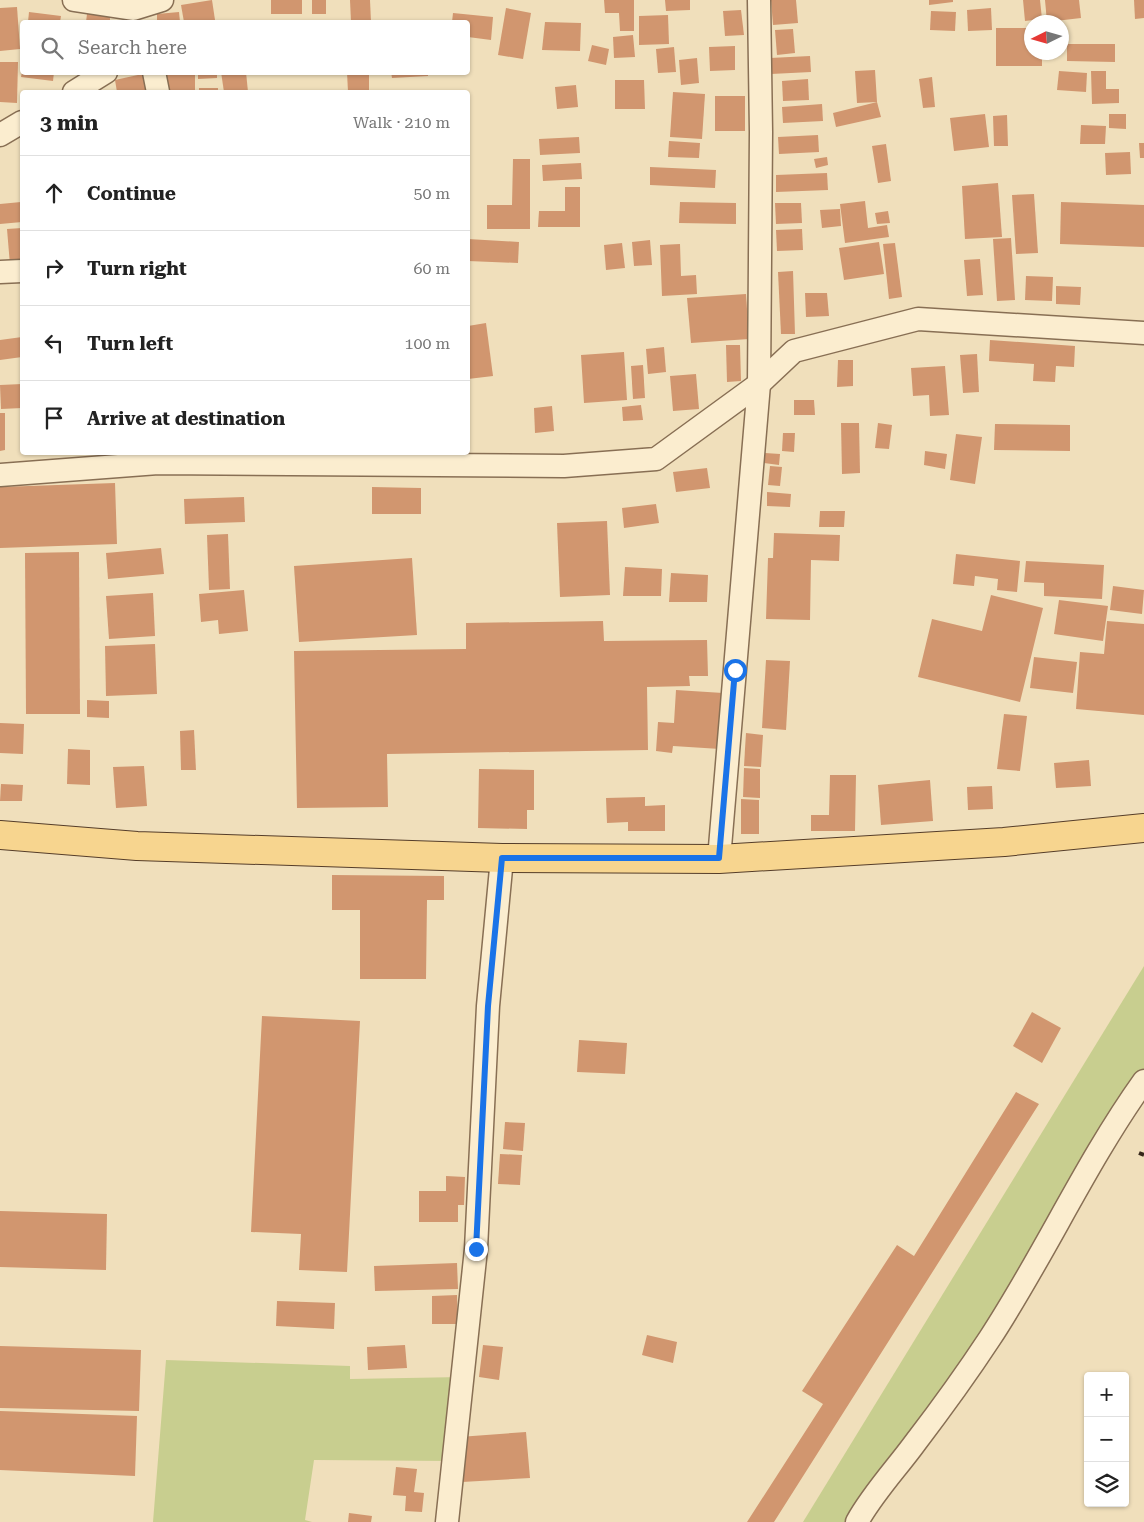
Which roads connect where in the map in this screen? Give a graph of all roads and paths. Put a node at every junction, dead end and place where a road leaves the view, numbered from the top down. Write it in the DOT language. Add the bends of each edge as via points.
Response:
graph roads {
  1 [pos="74,0"];
  2 [pos="162,0"];
  3 [pos="759,0"];
  4 [pos="131,16"];
  5 [pos="101,75"];
  6 [pos="155,75"];
  7 [pos="77,90"];
  8 [pos="158,90"];
  9 [pos="20,123"];
  10 [pos="0,135"];
  11 [pos="20,271"];
  12 [pos="0,272"];
  13 [pos="1144,333"];
  14 [pos="759,384"];
  15 [pos="362,458"];
  16 [pos="0,475"];
  17 [pos="1144,828"];
  18 [pos="0,835"];
  19 [pos="502,858"];
  20 [pos="719,858"];
  21 [pos="1144,1081"];
  22 [pos="447,1522"];
  23 [pos="857,1522"];
  1 -- 4 [label="street"];
  2 -- 4 [label="street"];
  3 -- 14 [label="street"];
  5 -- 7 [label="street"];
  6 -- 8 [label="street"];
  9 -- 10 [label="street"];
  11 -- 12 [label="street"];
  13 -- 14 [label="street" via="918,319 794,351"];
  14 -- 15 [label="street" via="656,459 564,466"];
  14 -- 20 [label="street"];
  15 -- 16 [label="street" via="158,463"];
  17 -- 20 [label="main road" via="1004,842"];
  18 -- 19 [label="main road" via="137,846"];
  19 -- 20 [label="main road"];
  19 -- 22 [label="street" via="488,1006 476,1249"];
  21 -- 23 [label="street" via="1090,1163 990,1338"];
}
